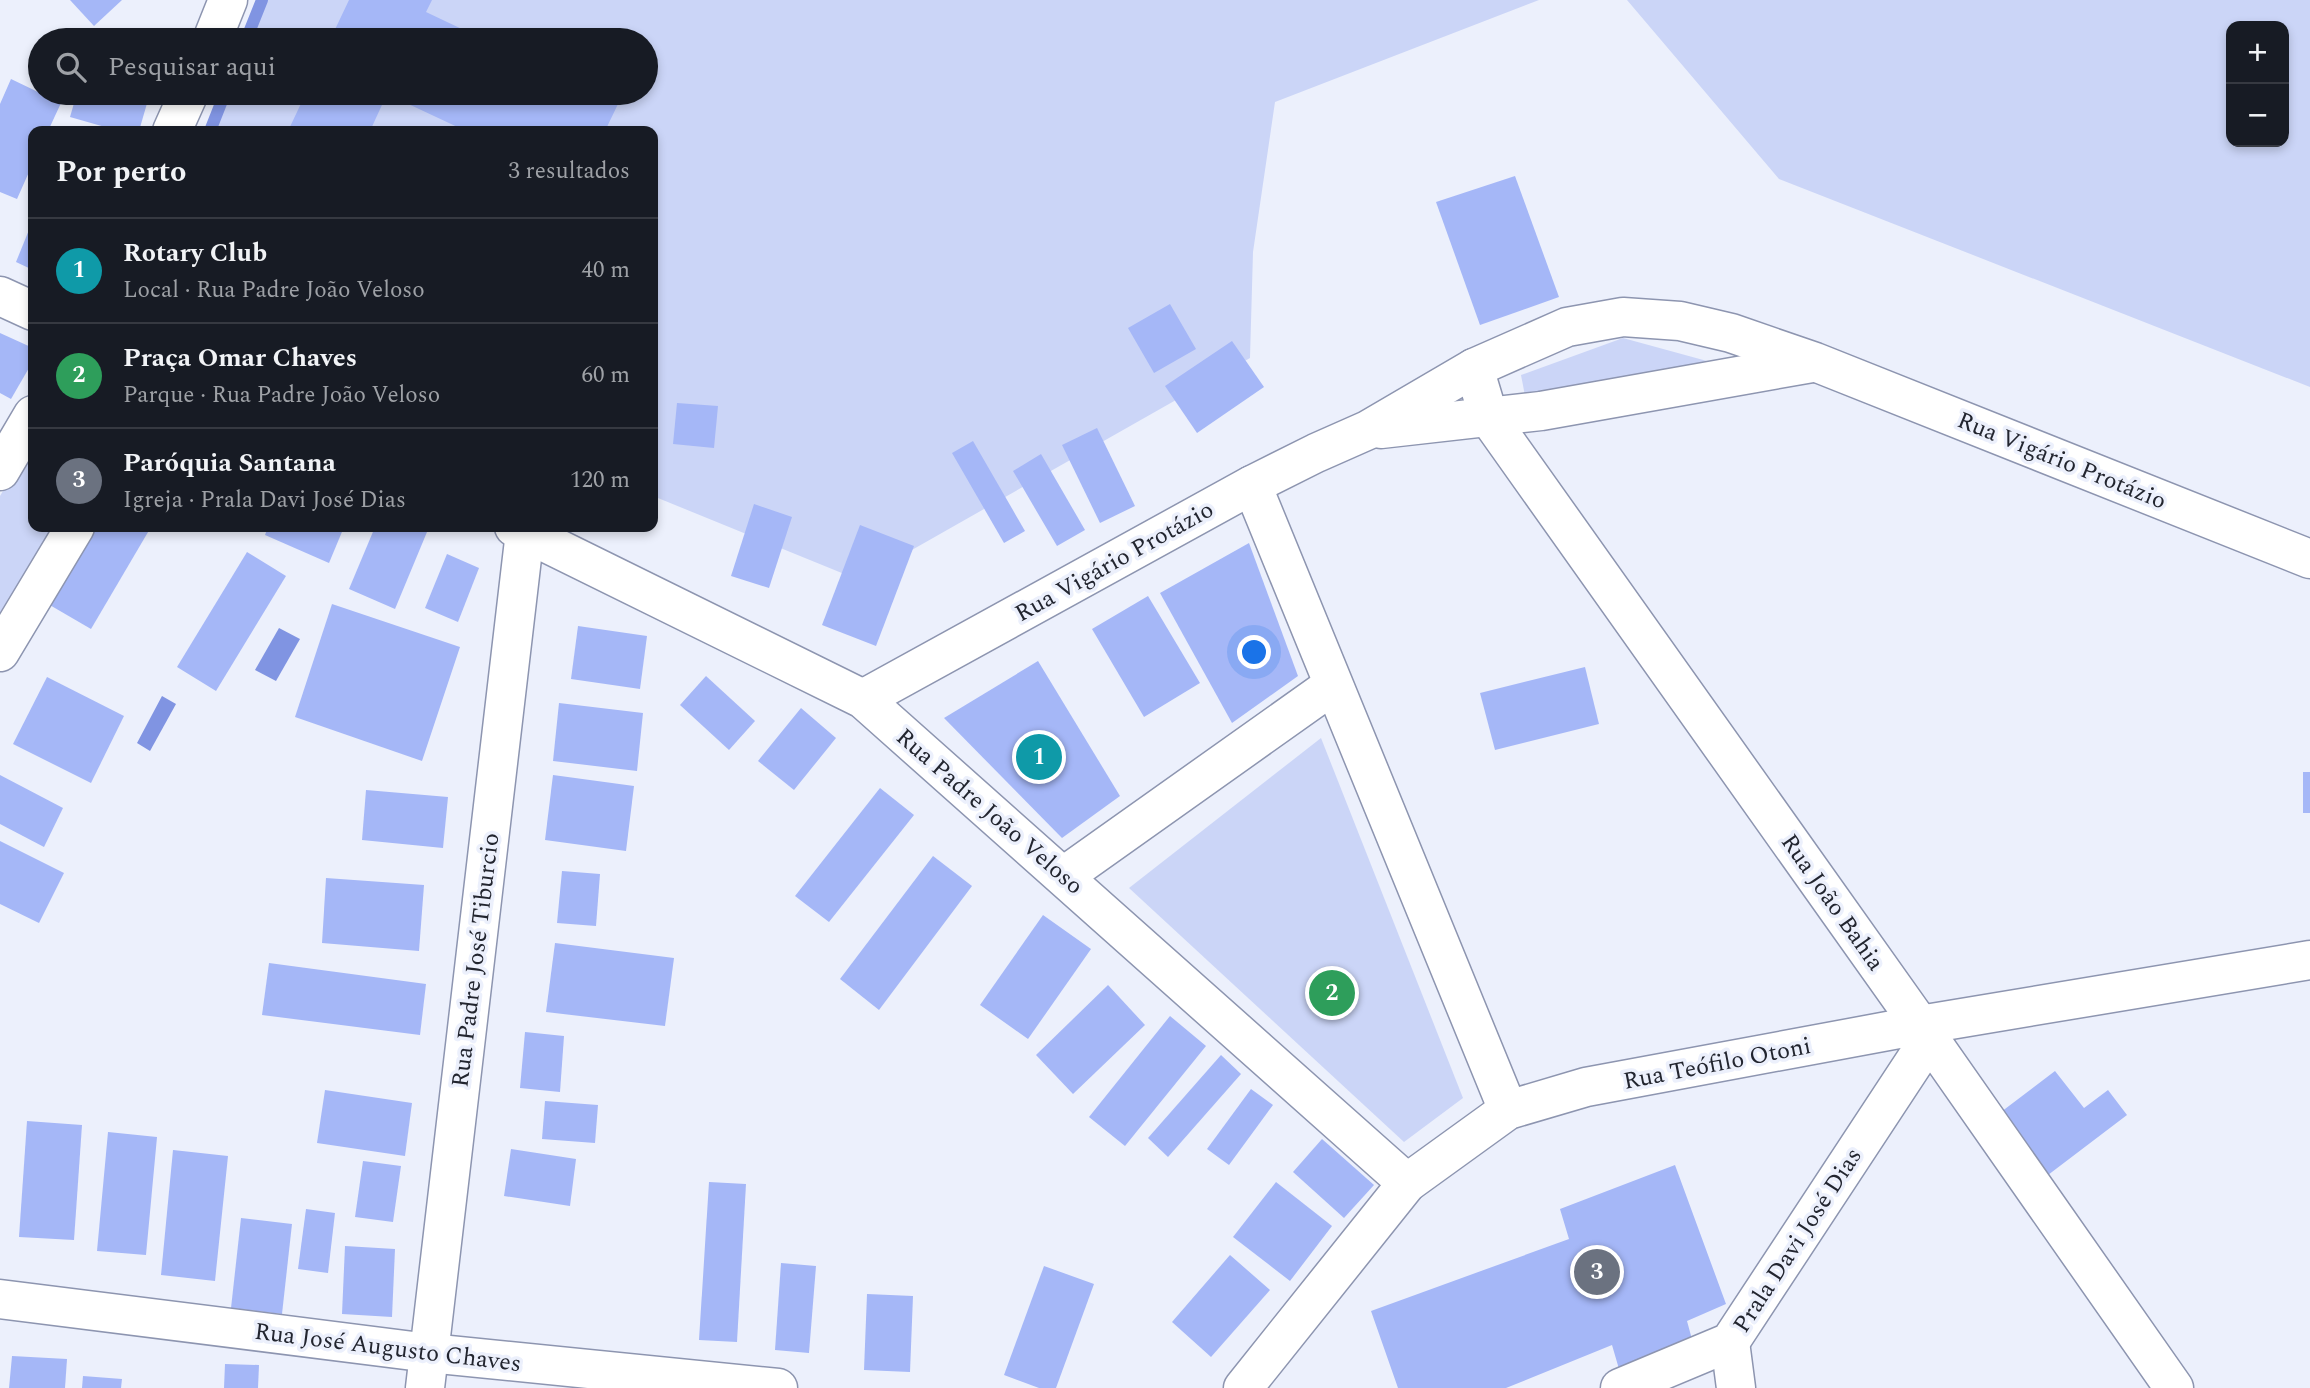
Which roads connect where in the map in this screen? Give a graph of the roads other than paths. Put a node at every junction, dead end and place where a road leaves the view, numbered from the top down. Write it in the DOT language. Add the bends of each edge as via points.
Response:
graph roads {
  1 [pos="228,0"];
  2 [pos="217,28"];
  3 [pos="184,105"];
  4 [pos="174,126"];
  5 [pos="0,296"];
  6 [pos="28,309"];
  7 [pos="1815,362"];
  8 [pos="1474,368"];
  9 [pos="1489,418"];
  10 [pos="28,423"];
  11 [pos="1368,430"];
  12 [pos="0,471"];
  13 [pos="1252,485"];
  14 [pos="72,532"];
  15 [pos="519,532"];
  16 [pos="525,532"];
  17 [pos="2310,559"];
  18 [pos="0,652"];
  19 [pos="1333,685"];
  20 [pos="863,699"];
  21 [pos="1064,876"];
  22 [pos="2310,960"];
  23 [pos="1925,1032"];
  24 [pos="1508,1110"];
  25 [pos="1407,1183"];
  26 [pos="0,1299"];
  27 [pos="1730,1342"];
  28 [pos="427,1370"];
  29 [pos="778,1388"];
  30 [pos="1243,1388"];
  31 [pos="1620,1388"];
  32 [pos="1736,1388"];
  33 [pos="2174,1388"];
  1 -- 2 [label="street"];
  3 -- 4 [label="street"];
  5 -- 6 [label="street"];
  7 -- 8 [label="street, Rua Vigário Protázio" via="1680,321 1623,317 1567,327"];
  7 -- 9 [label="street, Rua Vigário Protázio"];
  7 -- 17 [label="street, Rua Vigário Protázio"];
  8 -- 9 [label="street, Rua João Bahia"];
  8 -- 11 [label="street, Rua Vigário Protázio"];
  9 -- 11 [label="street, Rua Vigário Protázio"];
  9 -- 23 [label="street, Rua João Bahia"];
  10 -- 12 [label="street"];
  11 -- 13 [label="street, Rua Vigário Protázio"];
  13 -- 19 [label="street"];
  13 -- 20 [label="street, Rua Vigário Protázio"];
  14 -- 18 [label="street"];
  15 -- 28 [label="street, Rua Padre José Tiburcio"];
  16 -- 20 [label="street, Rua Padre João Veloso"];
  19 -- 21 [label="street"];
  19 -- 24 [label="street"];
  20 -- 21 [label="street, Rua Padre João Veloso"];
  21 -- 25 [label="street, Rua Padre João Veloso"];
  22 -- 23 [label="street, Rua Teófilo Otoni"];
  23 -- 24 [label="street, Rua Teófilo Otoni" via="1586,1087"];
  23 -- 27 [label="street, Prala Davi José Dias"];
  23 -- 33 [label="street, Rua João Bahia"];
  24 -- 25 [label="street, Rua Teófilo Otoni"];
  25 -- 30 [label="street, Rua Teófilo Otoni"];
  26 -- 28 [label="street, Rua José Augusto Chaves"];
  27 -- 31 [label="street, Prala Davi José Dias"];
  27 -- 32 [label="street"];
  28 -- 29 [label="street, Rua José Augusto Chaves"];
}
